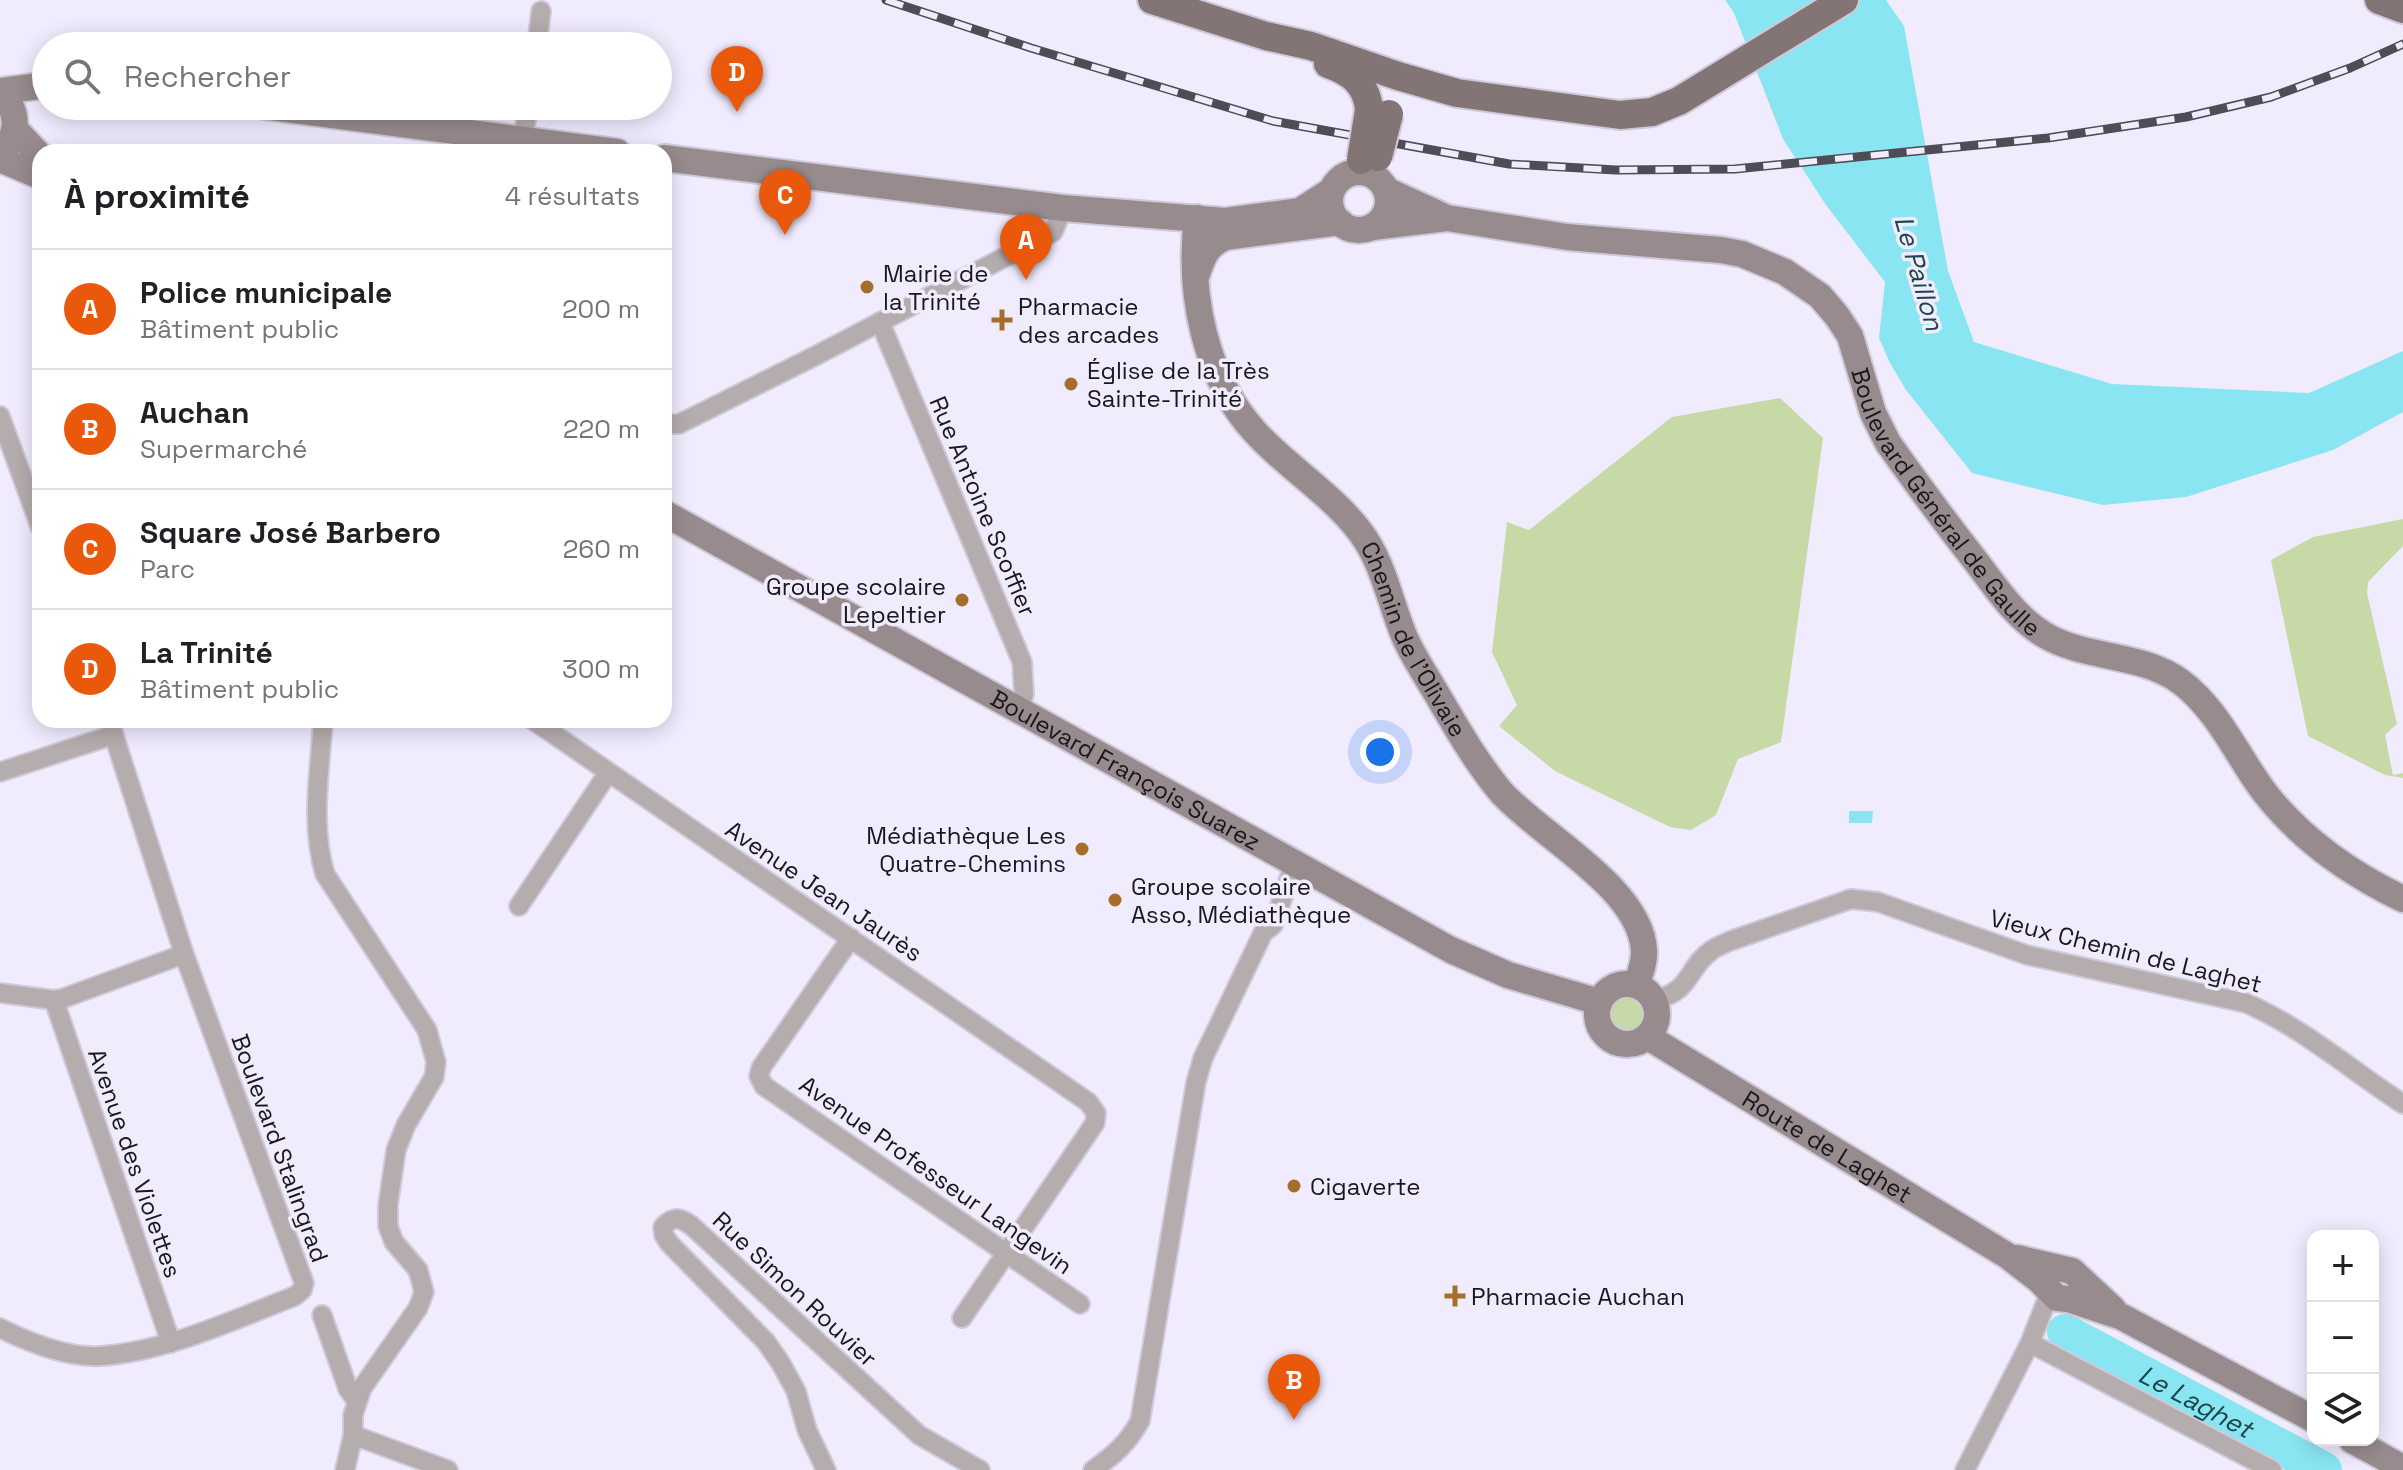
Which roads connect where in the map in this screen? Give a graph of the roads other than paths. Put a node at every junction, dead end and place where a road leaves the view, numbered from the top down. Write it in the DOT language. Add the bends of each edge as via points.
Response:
graph roads {
  1 [pos="1152,0"];
  2 [pos="1844,0"];
  3 [pos="541,11"];
  4 [pos="539,32"];
  5 [pos="1266,36"];
  6 [pos="32,87"];
  7 [pos="0,91"];
  8 [pos="1457,93"];
  9 [pos="1379,112"];
  10 [pos="370,120"];
  11 [pos="526,120"];
  12 [pos="15,129"];
  13 [pos="523,140"];
  14 [pos="554,144"];
  15 [pos="32,147"];
  16 [pos="0,153"];
  17 [pos="0,159"];
  18 [pos="672,159"];
  19 [pos="1372,172"];
  20 [pos="32,173"];
  21 [pos="1331,191"];
  22 [pos="1063,208"];
  23 [pos="1197,218"];
  24 [pos="1447,218"];
  25 [pos="1340,222"];
  26 [pos="1372,227"];
  27 [pos="1195,280"];
  28 [pos="880,322"];
  29 [pos="0,416"];
  30 [pos="672,424"];
  31 [pos="32,504"];
  32 [pos="672,517"];
  33 [pos="1019,711"];
  34 [pos="111,728"];
  35 [pos="322,728"];
  36 [pos="544,728"];
  37 [pos="0,772"];
  38 [pos="608,773"];
  39 [pos="1295,862"];
  40 [pos="2403,899"];
  41 [pos="519,906"];
  42 [pos="851,938"];
  43 [pos="184,954"];
  44 [pos="1645,992"];
  45 [pos="0,993"];
  46 [pos="54,1000"];
  47 [pos="1599,1002"];
  48 [pos="1648,1037"];
  49 [pos="2403,1104"];
  50 [pos="1008,1253"];
  51 [pos="2062,1287"];
  52 [pos="1080,1304"];
  53 [pos="322,1315"];
  54 [pos="962,1318"];
  55 [pos="0,1328"];
  56 [pos="171,1343"];
  57 [pos="2030,1343"];
  58 [pos="357,1401"];
  59 [pos="2307,1416"];
  60 [pos="353,1435"];
  61 [pos="2363,1446"];
  62 [pos="2403,1468"];
  63 [pos="345,1470"];
  64 [pos="448,1470"];
  65 [pos="826,1470"];
  66 [pos="980,1470"];
  67 [pos="1093,1470"];
  68 [pos="1965,1470"];
  69 [pos="2272,1470"];
  1 -- 5 [label="main road"];
  2 -- 8 [label="main road" via="1668,106 1634,115"];
  3 -- 4 [label="street"];
  5 -- 8 [label="main road"];
  5 -- 9 [label="main road" via="1352,75"];
  6 -- 7 [label="street"];
  7 -- 12 [label="street" via="11,105"];
  8 -- 9 [label="main road" via="1409,96"];
  9 -- 19 [label="main road, bridge"];
  10 -- 13 [label="street"];
  11 -- 13 [label="street"];
  12 -- 15 [label="street"];
  12 -- 16 [label="street"];
  13 -- 14 [label="street"];
  17 -- 20 [label="street"];
  18 -- 22 [label="street"];
  19 -- 21 [label="street" via="1342,177"];
  19 -- 24 [label="street, Boulevard Général de Gaulle"];
  19 -- 26 [label="street" via="1388,207"];
  21 -- 23 [label="street" via="1300,211 1225,221"];
  21 -- 25 [label="street" via="1331,208"];
  22 -- 23 [label="street"];
  22 -- 28 [label="street" via="1053,232"];
  23 -- 27 [label="street, Chemin de l'Olivaie"];
  24 -- 26 [label="street, Boulevard Général de Gaulle"];
  24 -- 40 [label="street, Boulevard Général de Gaulle" via="1567,237 1721,250 1763,261 1802,283 1820,296 1850,336 1873,413 1888,443 2017,612 2051,639 2143,664 2181,682 2207,707 2265,793 2322,850"];
  25 -- 26 [label="street" via="1355,230"];
  25 -- 27 [label="street" via="1225,237 1212,243"];
  27 -- 44 [label="street, Chemin de l'Olivaie" via="1208,350 1226,393 1257,434 1361,533 1377,559 1407,643 1498,789 1617,895 1644,950"];
  28 -- 30 [label="street"];
  28 -- 33 [label="street, Rue Antoine Scoffier" via="1022,662"];
  29 -- 31 [label="street"];
  32 -- 33 [label="street, Boulevard François Suarez"];
  33 -- 39 [label="street, Boulevard François Suarez"];
  34 -- 37 [label="street"];
  34 -- 43 [label="street, Boulevard Stalingrad"];
  35 -- 58 [label="street" via="316,819 325,874 427,1030 436,1062 434,1077 396,1150 388,1205 394,1242 418,1270 424,1292"];
  36 -- 38 [label="street, Avenue Jean Jaurès"];
  38 -- 41 [label="street"];
  38 -- 42 [label="street, Avenue Jean Jaurès"];
  39 -- 47 [label="street, Boulevard François Suarez" via="1481,965"];
  39 -- 67 [label="street" via="1273,925 1263,933 1211,1062 1196,1082 1140,1421 1121,1449"];
  42 -- 50 [label="street, Avenue Jean Jaurès" via="1088,1102 1096,1113 1095,1123"];
  42 -- 50 [label="street, Avenue Professeur Langevin" via="759,1076 764,1086"];
  43 -- 46 [label="street"];
  43 -- 56 [label="street, Boulevard Stalingrad" via="304,1283 295,1296"];
  44 -- 47 [label="street" via="1627,984 1610,989"];
  44 -- 48 [label="street" via="1657,1019"];
  44 -- 49 [label="street, Vieux Chemin de Laghet" via="1670,996 1704,957 1730,941 1851,899 1878,902 2027,955 2246,1003 2266,1011"];
  45 -- 46 [label="street"];
  46 -- 56 [label="street, Avenue des Violettes"];
  47 -- 48 [label="street" via="1598,1022 1610,1039 1629,1045"];
  48 -- 51 [label="street, Route de Laghet"];
  50 -- 52 [label="street, Avenue Professeur Langevin"];
  50 -- 54 [label="street"];
  51 -- 57 [label="street"];
  51 -- 59 [label="street, Route de Laghet"];
  53 -- 58 [label="street"];
  55 -- 56 [label="street, Boulevard Stalingrad" via="58,1349 99,1356"];
  57 -- 68 [label="street"];
  57 -- 69 [label="street"];
  58 -- 60 [label="street"];
  60 -- 63 [label="street"];
  60 -- 64 [label="street"];
  61 -- 62 [label="street"];
  65 -- 66 [label="street, Rue Simon Rouvier" via="780,1362 669,1243 663,1227 673,1218 692,1226 919,1435"];
}
